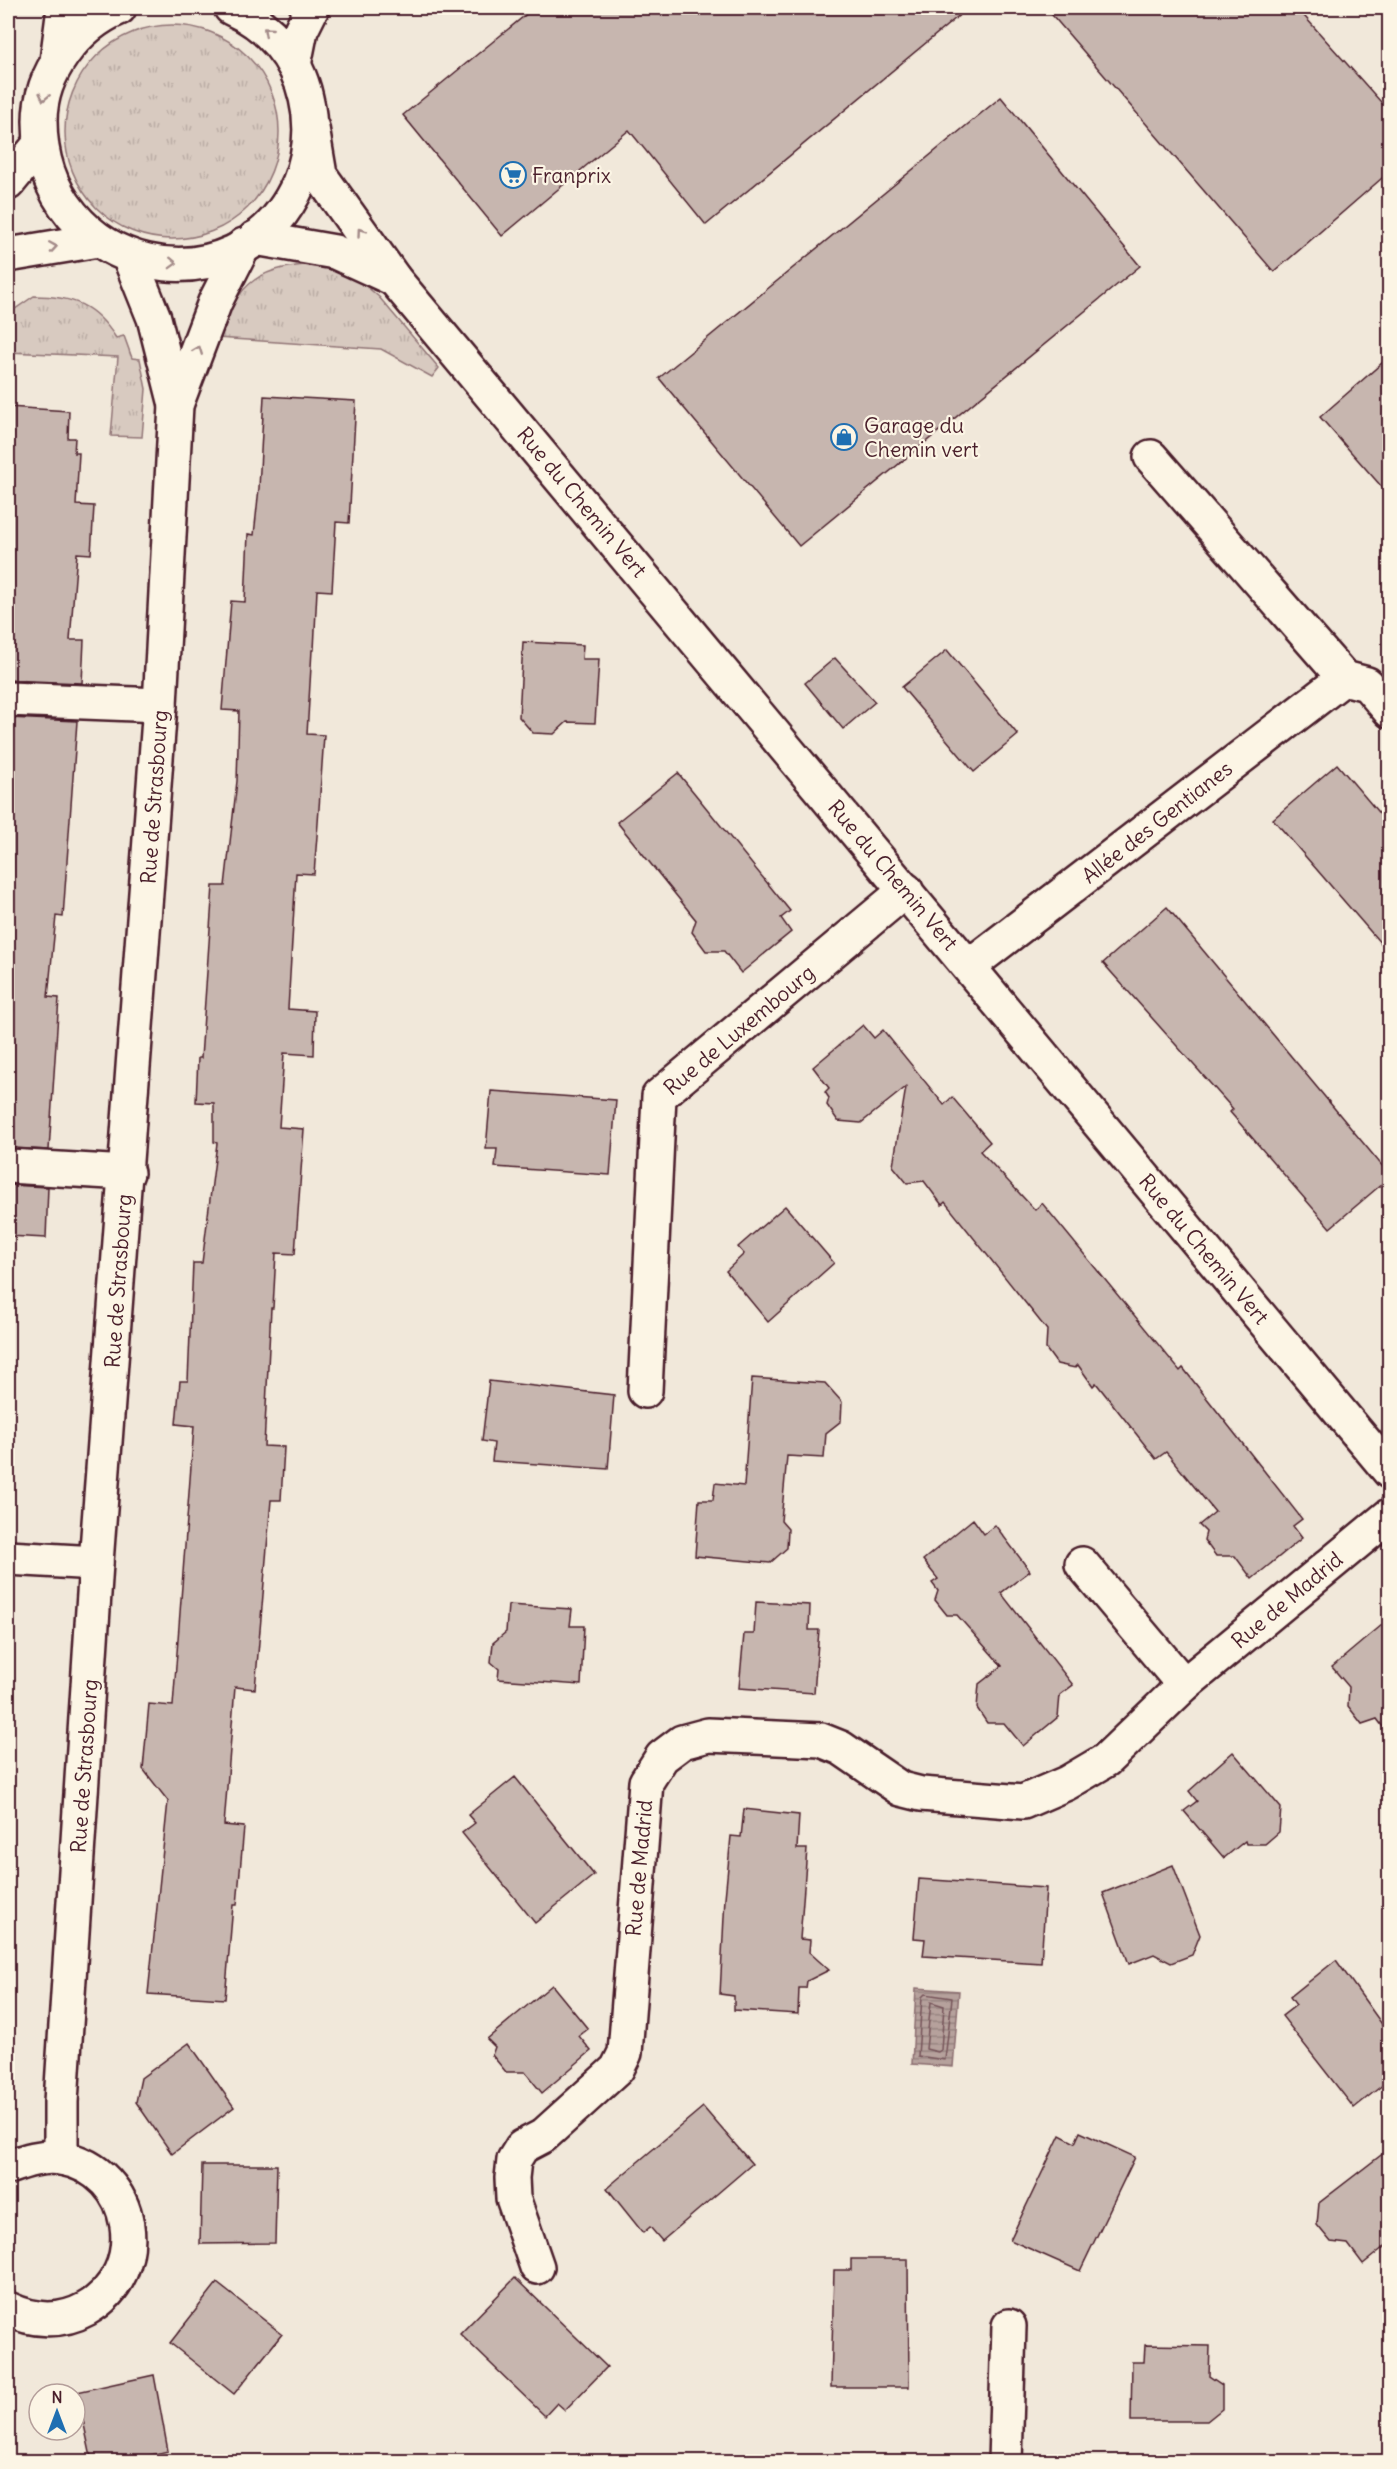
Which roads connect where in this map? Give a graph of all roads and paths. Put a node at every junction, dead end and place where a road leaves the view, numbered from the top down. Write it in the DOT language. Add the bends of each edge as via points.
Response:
graph roads {
  1 [pos="64,8"];
  2 [pos="119,8"];
  3 [pos="231,8"];
  4 [pos="312,8"];
  5 [pos="57,62"];
  6 [pos="294,65"];
  7 [pos="309,112"];
  8 [pos="40,144"];
  9 [pos="8,183"];
  10 [pos="98,240"];
  11 [pos="250,241"];
  12 [pos="8,255"];
  13 [pos="129,256"];
  14 [pos="395,280"];
  15 [pos="177,405"];
  16 [pos="1151,457"];
  17 [pos="1344,678"];
  18 [pos="8,699"];
  19 [pos="160,705"];
  20 [pos="1389,711"];
  21 [pos="906,890"];
  22 [pos="969,966"];
  23 [pos="8,1166"];
  24 [pos="127,1173"];
  25 [pos="645,1390"];
  26 [pos="1389,1472"];
  27 [pos="1389,1515"];
  28 [pos="8,1558"];
  29 [pos="96,1563"];
  30 [pos="1082,1564"];
  31 [pos="1184,1685"];
  32 [pos="61,2158"];
  33 [pos="8,2167"];
  34 [pos="537,2267"];
  35 [pos="8,2309"];
  36 [pos="1009,2326"];
  37 [pos="1005,2462"];
  1 -- 5 [label="street"];
  2 -- 5 [label="street" via="104,14 78,35"];
  6 -- 3 [label="street, one-way" via="275,37 250,16"];
  4 -- 6 [label="street" via="301,30"];
  5 -- 8 [label="street, one-way" via="46,87"];
  6 -- 7 [label="street"];
  7 -- 11 [label="street" via="310,141 293,196 276,219"];
  14 -- 7 [label="street, Rue du Chemin Vert, one-way" via="320,175"];
  8 -- 9 [label="street"];
  8 -- 10 [label="street" via="53,188 73,217"];
  12 -- 10 [label="street, one-way"];
  10 -- 13 [label="street"];
  13 -- 11 [label="street, one-way" via="188,263 207,260"];
  11 -- 14 [label="street, Rue du Chemin Vert" via="334,252"];
  15 -- 11 [label="street, Rue de Strasbourg, one-way" via="215,302"];
  13 -- 15 [label="street, Rue de Strasbourg" via="154,318"];
  14 -- 21 [label="street, Rue du Chemin Vert"];
  15 -- 19 [label="street, Rue de Strasbourg"];
  16 -- 17 [label="street"];
  17 -- 20 [label="street" via="1367,684"];
  17 -- 22 [label="street, Allée des Gentianes"];
  18 -- 19 [label="street"];
  19 -- 24 [label="street, Rue de Strasbourg"];
  21 -- 22 [label="street, Rue du Chemin Vert"];
  21 -- 25 [label="street, Rue de Luxembourg" via="659,1096"];
  22 -- 26 [label="street, Rue du Chemin Vert"];
  23 -- 24 [label="street"];
  24 -- 29 [label="street, Rue de Strasbourg"];
  27 -- 31 [label="street, Rue de Madrid"];
  28 -- 29 [label="street"];
  29 -- 32 [label="street, Rue de Strasbourg" via="61,2102"];
  30 -- 31 [label="street"];
  31 -- 34 [label="street, Rue de Madrid" via="1106,1760 1023,1802 901,1789 841,1748 821,1740 708,1735 682,1742 662,1757 646,1782 625,2053 617,2069 543,2136 522,2147 514,2160 513,2198"];
  32 -- 33 [label="street" via="33,2158"];
  32 -- 35 [label="street" via="86,2166 107,2182 122,2204 129,2230 127,2256 117,2281 100,2301 77,2314 52,2320 25,2317"];
  36 -- 37 [label="street"];
}
